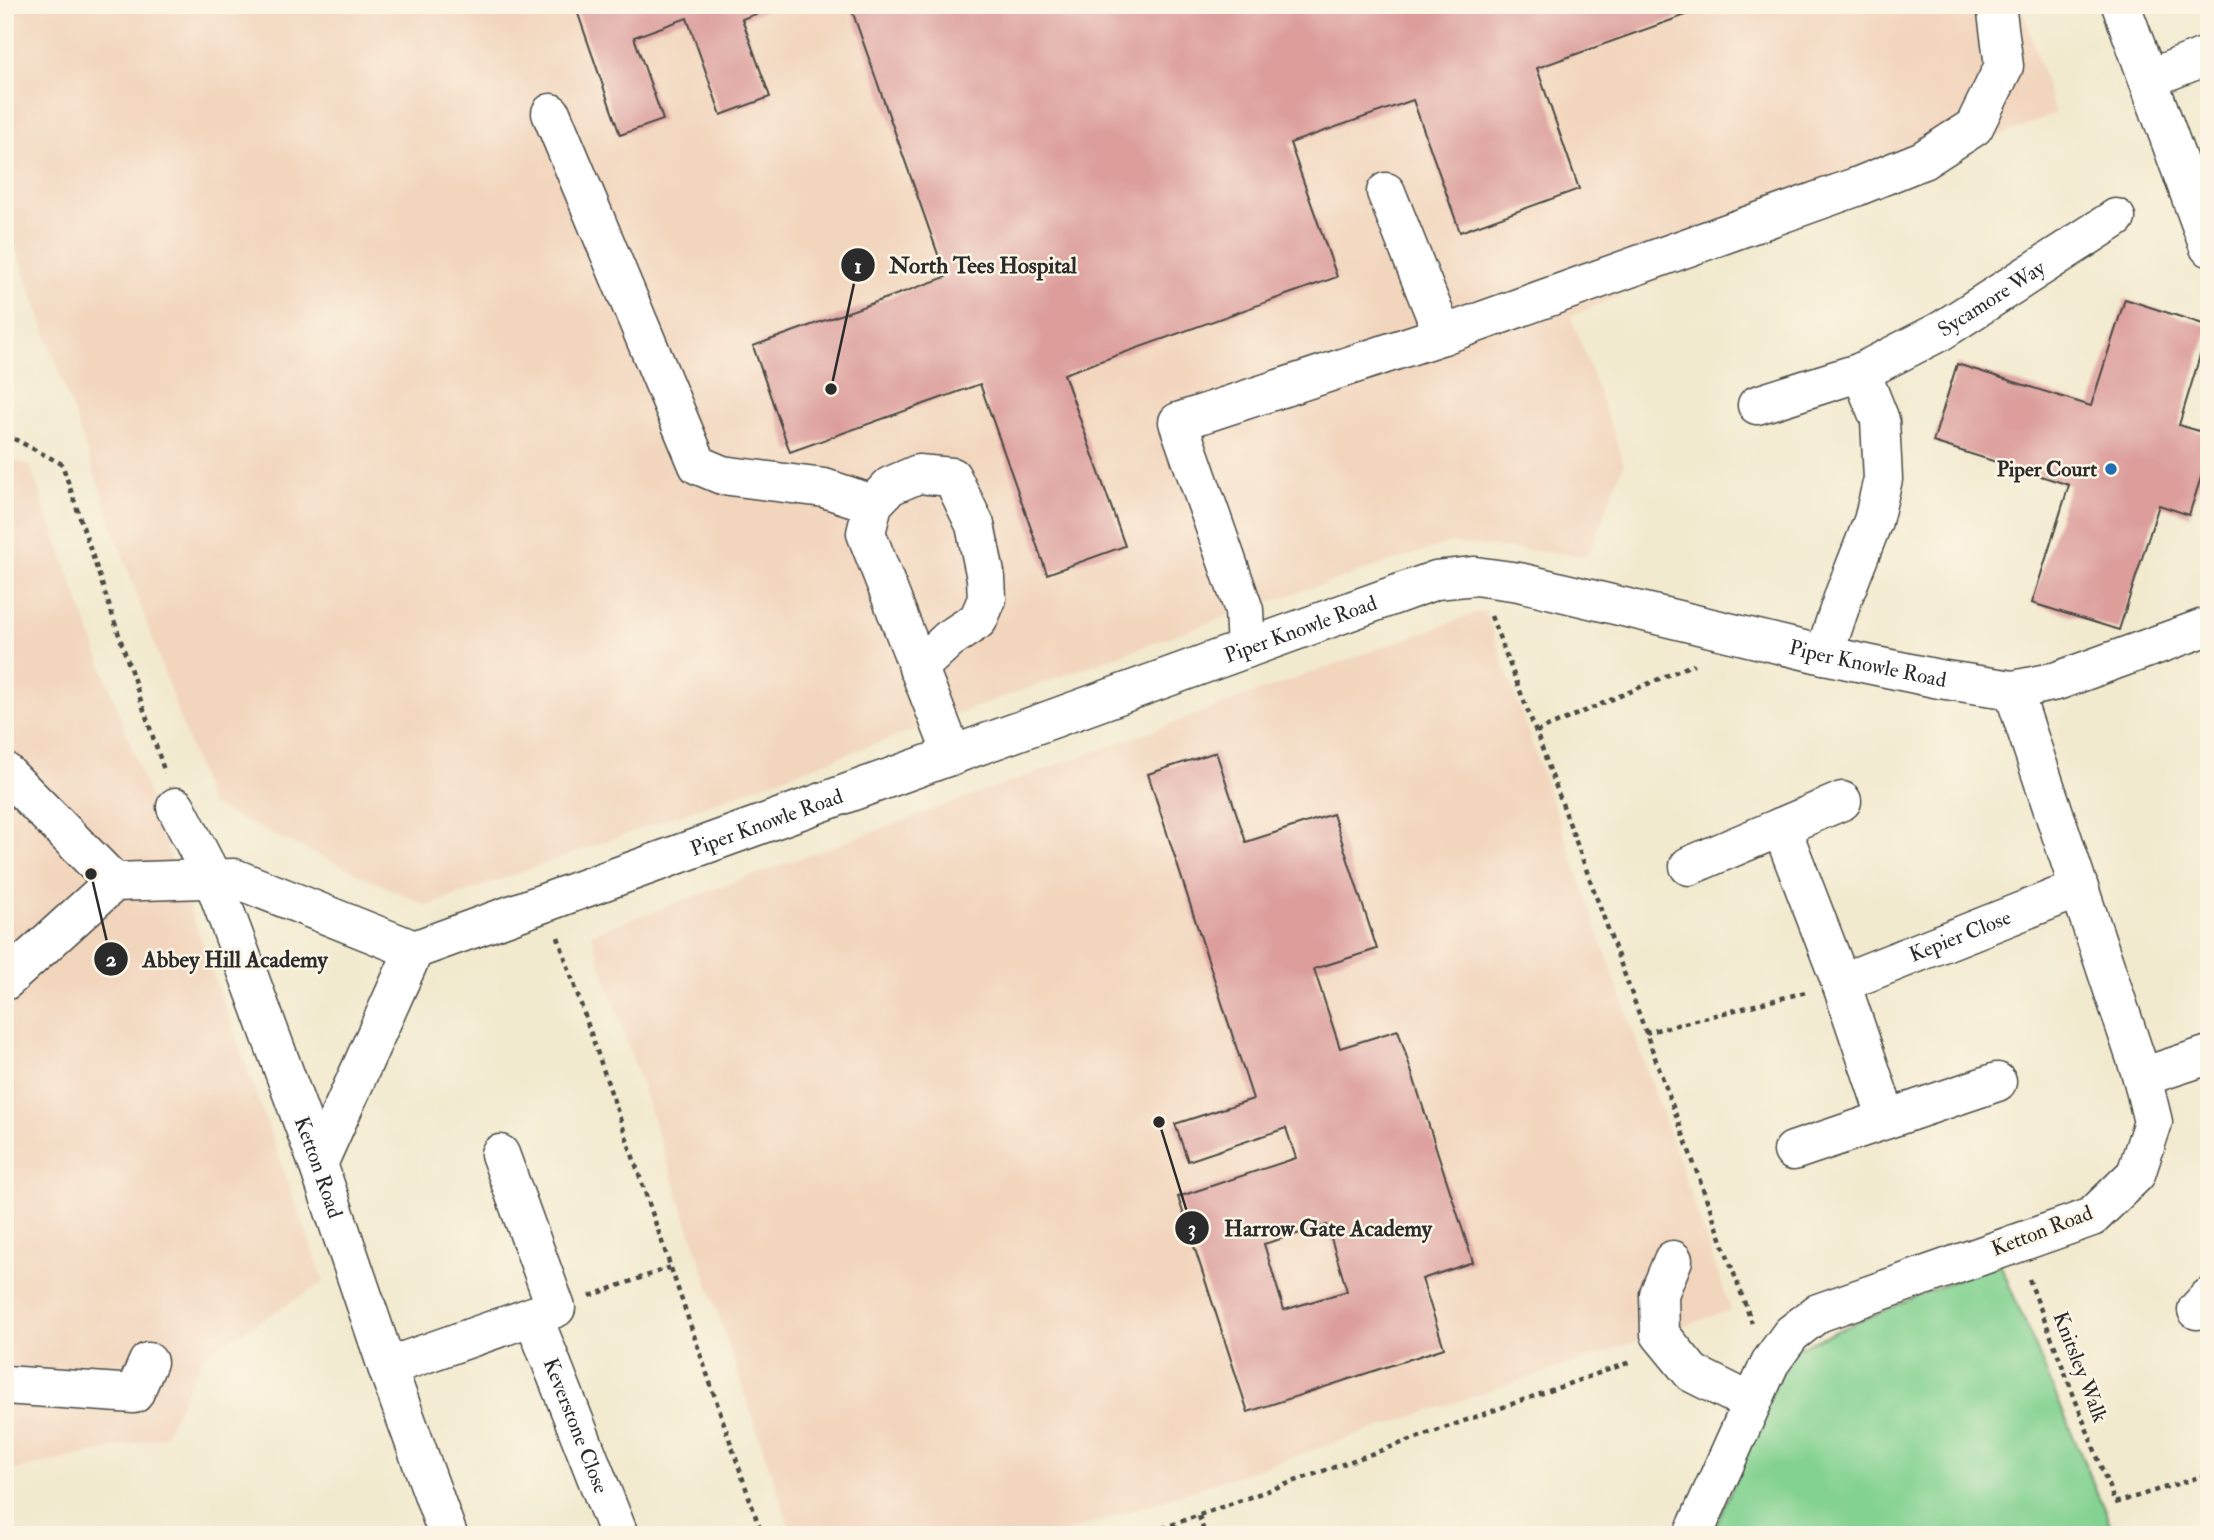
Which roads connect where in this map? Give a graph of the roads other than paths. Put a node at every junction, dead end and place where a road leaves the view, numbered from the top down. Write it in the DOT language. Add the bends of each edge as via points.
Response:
graph roads {
  1 [pos="1996,5"];
  2 [pos="2121,5"];
  3 [pos="2209,55"];
  4 [pos="2148,79"];
  5 [pos="551,113"];
  6 [pos="1386,192"];
  7 [pos="2116,218"];
  8 [pos="2209,247"];
  9 [pos="1443,335"];
  10 [pos="1861,372"];
  11 [pos="1757,405"];
  12 [pos="873,504"];
  13 [pos="2209,626"];
  14 [pos="1246,649"];
  15 [pos="1824,655"];
  16 [pos="918,668"];
  17 [pos="2013,690"];
  18 [pos="953,756"];
  19 [pos="5,772"];
  20 [pos="1842,801"];
  21 [pos="176,807"];
  22 [pos="1781,827"];
  23 [pos="1689,866"];
  24 [pos="213,879"];
  25 [pos="114,882"];
  26 [pos="2078,889"];
  27 [pos="414,950"];
  28 [pos="5,981"];
  29 [pos="1840,983"];
  30 [pos="2209,1055"];
  31 [pos="2142,1077"];
  32 [pos="1997,1082"];
  33 [pos="1887,1119"];
  34 [pos="1793,1151"];
  35 [pos="500,1154"];
  36 [pos="318,1164"];
  37 [pos="1673,1260"];
  38 [pos="545,1312"];
  39 [pos="148,1362"];
  40 [pos="387,1367"];
  41 [pos="5,1385"];
  42 [pos="1752,1403"];
  43 [pos="448,1535"];
  44 [pos="618,1535"];
  45 [pos="1693,1535"];
  1 -- 9 [label="street" via="2004,66 1974,127 1923,160"];
  2 -- 4 [label="street"];
  3 -- 4 [label="street"];
  4 -- 8 [label="street"];
  5 -- 12 [label="street" via="698,465 722,475 824,488"];
  6 -- 9 [label="street"];
  7 -- 10 [label="street, Sycamore Way" via="1941,331"];
  9 -- 14 [label="street" via="1178,422 1244,610"];
  10 -- 11 [label="street, Sycamore Way"];
  10 -- 15 [label="street" via="1880,420 1883,479 1873,521"];
  12 -- 16 [label="street" via="866,533"];
  12 -- 16 [label="street" via="890,486 918,474 952,477 975,525 987,598 978,620"];
  13 -- 17 [label="street, Piper Knowle Road" via="2057,681"];
  14 -- 15 [label="street, Piper Knowle Road" via="1436,580 1475,576 1519,582"];
  14 -- 18 [label="street, Piper Knowle Road"];
  15 -- 17 [label="street, Piper Knowle Road"];
  16 -- 18 [label="street"];
  17 -- 26 [label="street, Ketton Road"];
  18 -- 27 [label="street, Piper Knowle Road"];
  19 -- 25 [label="street"];
  20 -- 22 [label="street"];
  21 -- 24 [label="street, Ketton Road"];
  22 -- 23 [label="street"];
  22 -- 29 [label="street"];
  24 -- 25 [label="street"];
  24 -- 27 [label="street" via="234,878"];
  24 -- 36 [label="street, Ketton Road"];
  25 -- 28 [label="street"];
  26 -- 29 [label="street, Kepier Close"];
  26 -- 31 [label="street, Ketton Road"];
  27 -- 36 [label="street"];
  29 -- 33 [label="street"];
  30 -- 31 [label="street"];
  31 -- 42 [label="street, Ketton Road" via="2153,1122 2136,1174 2092,1217 1818,1314 1791,1334 1770,1363"];
  32 -- 33 [label="street"];
  33 -- 34 [label="street"];
  35 -- 38 [label="street, Keverstone Close"];
  36 -- 40 [label="street, Ketton Road"];
  37 -- 42 [label="street" via="1659,1294 1660,1334 1692,1373"];
  38 -- 40 [label="street"];
  38 -- 44 [label="street, Keverstone Close"];
  39 -- 41 [label="street" via="134,1394"];
  40 -- 43 [label="street, Ketton Road"];
  42 -- 45 [label="street, Ketton Road"];
}
